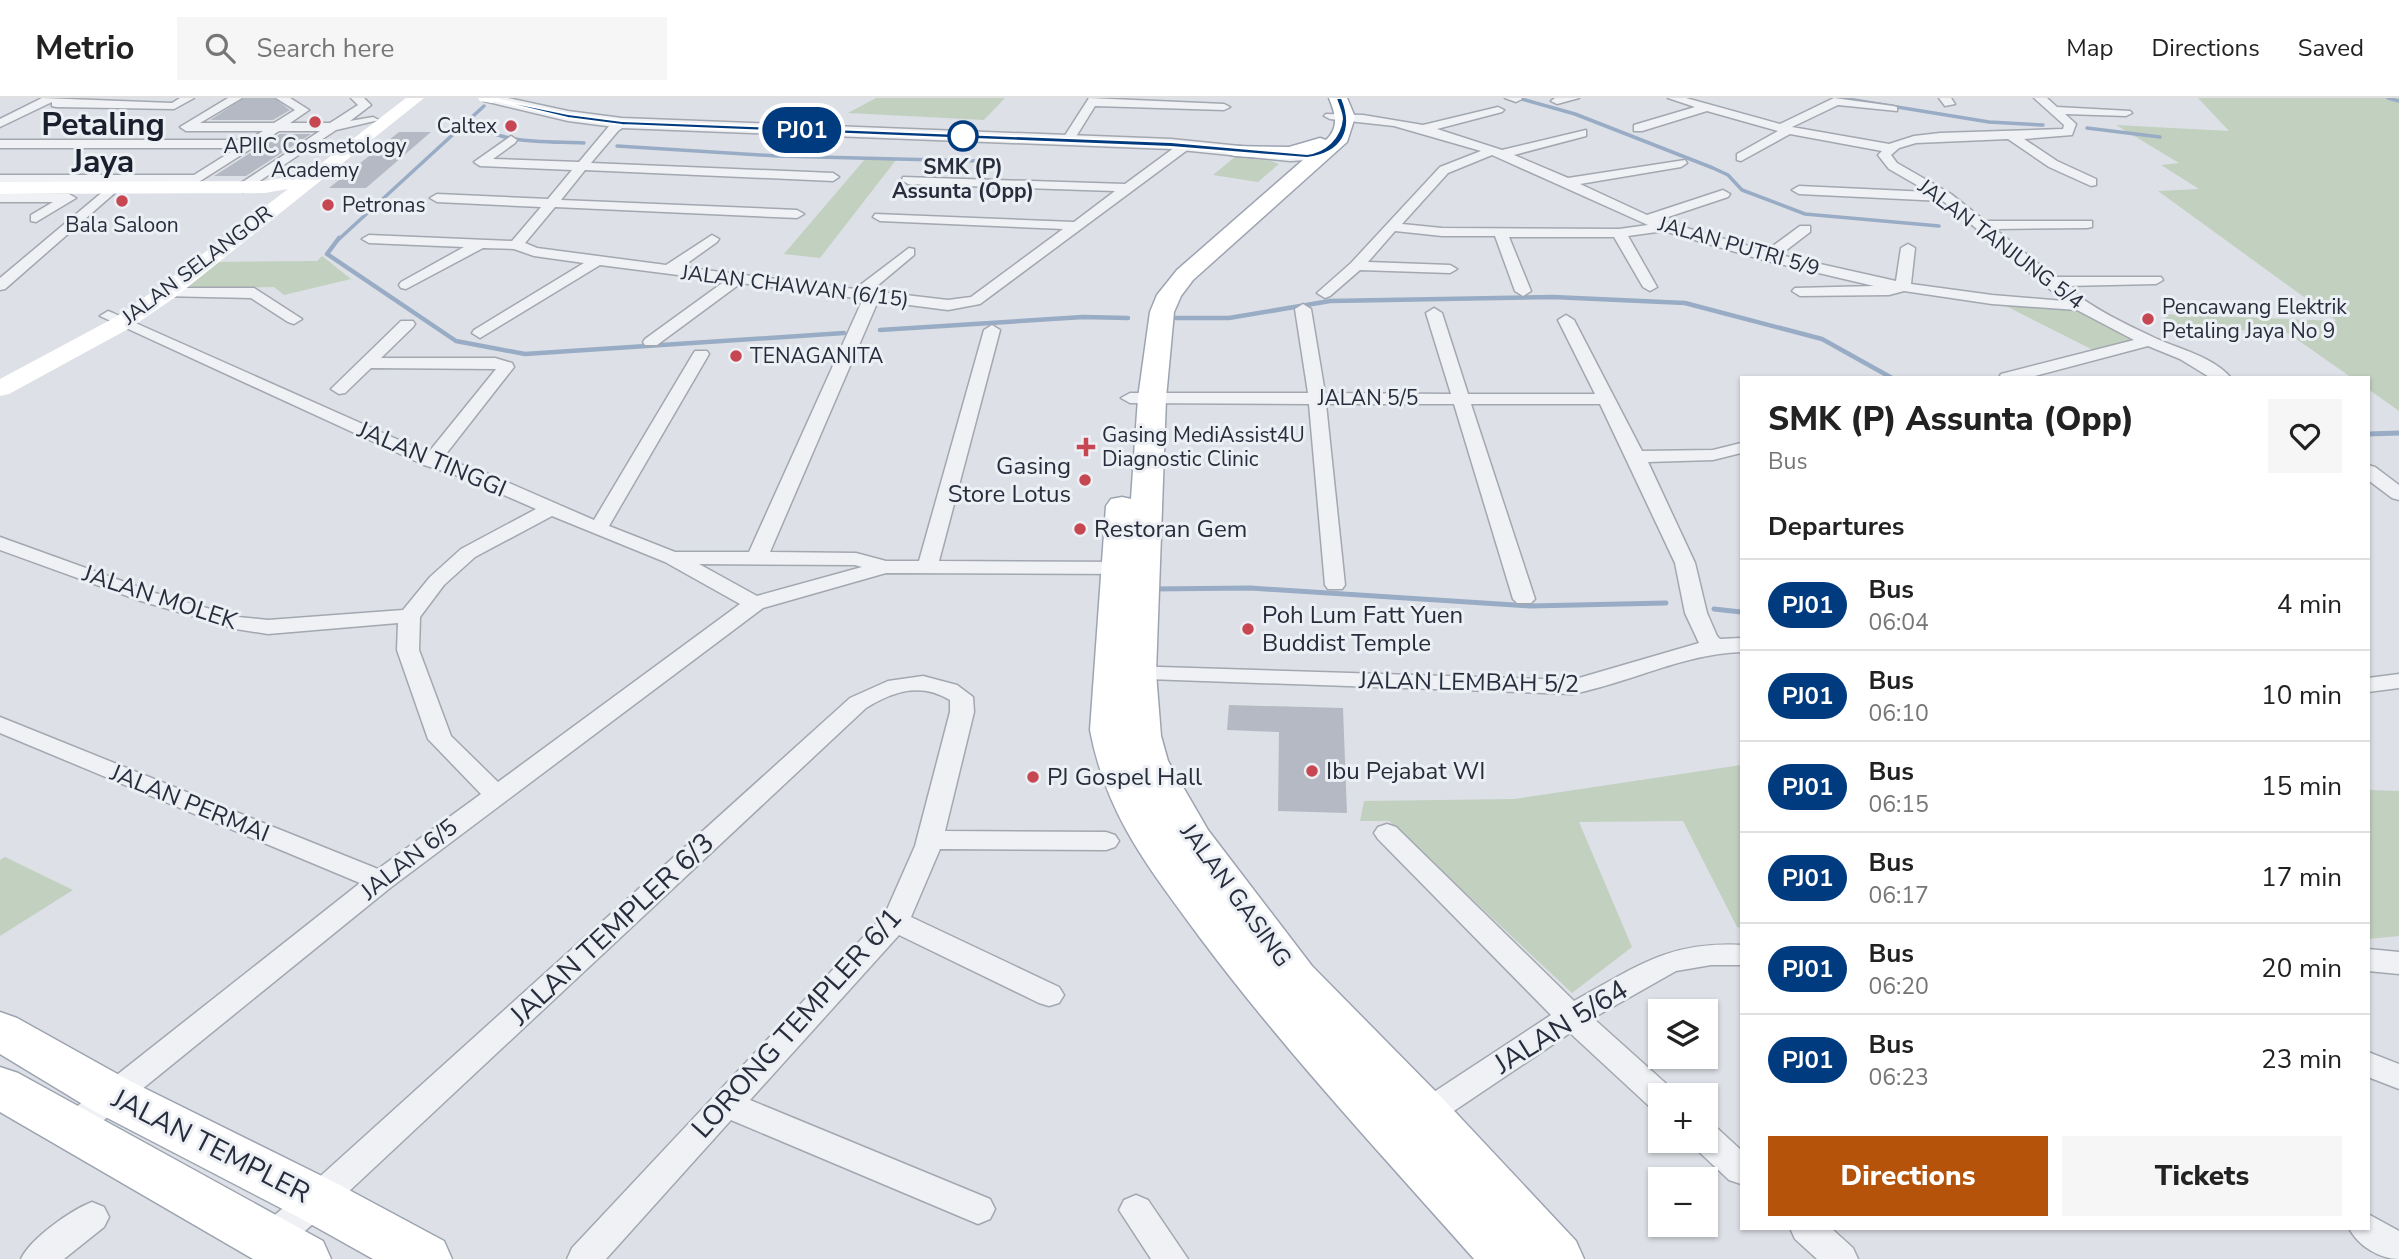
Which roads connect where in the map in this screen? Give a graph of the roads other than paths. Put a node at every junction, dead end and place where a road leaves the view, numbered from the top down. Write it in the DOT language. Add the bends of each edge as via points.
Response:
graph roads {
  1 [pos="51,98"];
  2 [pos="68,98"];
  3 [pos="188,98"];
  4 [pos="236,98"];
  5 [pos="282,98"];
  6 [pos="357,98"];
  7 [pos="416,98"];
  8 [pos="426,98"];
  9 [pos="489,98"];
  10 [pos="1338,98"];
  11 [pos="1573,98"];
  12 [pos="1674,98"];
  13 [pos="2040,98"];
  14 [pos="1094,101"];
  15 [pos="1557,101"];
  16 [pos="1704,103"];
  17 [pos="395,106"];
  18 [pos="1224,107"];
  19 [pos="1893,108"];
  20 [pos="1333,110"];
  21 [pos="1498,110"];
  22 [pos="2052,110"];
  23 [pos="2126,113"];
  24 [pos="373,120"];
  25 [pos="0,123"];
  26 [pos="622,123"];
  27 [pos="277,127"];
  28 [pos="332,127"];
  29 [pos="1427,128"];
  30 [pos="1638,128"];
  31 [pos="1785,129"];
  32 [pos="1582,132"];
  33 [pos="2010,135"];
  34 [pos="511,140"];
  35 [pos="1068,140"];
  36 [pos="0,144"];
  37 [pos="250,144"];
  38 [pos="1186,145"];
  39 [pos="1888,148"];
  40 [pos="1235,150"];
  41 [pos="1317,152"];
  42 [pos="1497,153"];
  43 [pos="1741,157"];
  44 [pos="1681,163"];
  45 [pos="580,167"];
  46 [pos="1285,174"];
  47 [pos="833,177"];
  48 [pos="0,179"];
  49 [pos="908,180"];
  50 [pos="294,182"];
  51 [pos="1567,182"];
  52 [pos="2091,182"];
  53 [pos="0,188"];
  54 [pos="87,188"];
  55 [pos="113,188"];
  56 [pos="243,188"];
  57 [pos="1129,188"];
  58 [pos="1799,190"];
  59 [pos="1723,194"];
  60 [pos="1946,197"];
  61 [pos="0,198"];
  62 [pos="69,198"];
  63 [pos="437,198"];
  64 [pos="550,203"];
  65 [pos="797,214"];
  66 [pos="880,217"];
  67 [pos="36,218"];
  68 [pos="1648,219"];
  69 [pos="2087,224"];
  70 [pos="1982,225"];
  71 [pos="1078,226"];
  72 [pos="1664,226"];
  73 [pos="1393,227"];
  74 [pos="1805,229"];
  75 [pos="1501,233"];
  76 [pos="1619,233"];
  77 [pos="369,239"];
  78 [pos="712,239"];
  79 [pos="480,244"];
  80 [pos="516,245"];
  81 [pos="1908,248"];
  82 [pos="909,252"];
  83 [pos="1768,257"];
  84 [pos="598,260"];
  85 [pos="1356,266"];
  86 [pos="669,269"];
  87 [pos="1450,269"];
  88 [pos="738,278"];
  89 [pos="2157,280"];
  90 [pos="2052,282"];
  91 [pos="406,285"];
  92 [pos="0,286"];
  93 [pos="1650,287"];
  94 [pos="1903,287"];
  95 [pos="1523,291"];
  96 [pos="1800,291"];
  97 [pos="166,293"];
  98 [pos="1325,293"];
  99 [pos="865,295"];
  100 [pos="2080,306"];
  101 [pos="1303,309"];
  102 [pos="1434,313"];
  103 [pos="115,319"];
  104 [pos="294,319"];
  105 [pos="1566,320"];
  106 [pos="407,324"];
  107 [pos="992,330"];
  108 [pos="480,333"];
  109 [pos="2149,341"];
  110 [pos="651,342"];
  111 [pos="701,354"];
  112 [pos="367,363"];
  113 [pos="0,376"];
  114 [pos="2015,376"];
  115 [pos="2220,376"];
  116 [pos="0,389"];
  117 [pos="339,389"];
  118 [pos="1141,398"];
  119 [pos="1317,398"];
  120 [pos="1461,399"];
  121 [pos="1606,399"];
  122 [pos="1740,448"];
  123 [pos="1636,457"];
  124 [pos="432,461"];
  125 [pos="2370,472"];
  126 [pos="2399,494"];
  127 [pos="550,509"];
  128 [pos="598,529"];
  129 [pos="0,543"];
  130 [pos="673,558"];
  131 [pos="757,558"];
  132 [pos="885,568"];
  133 [pos="927,568"];
  134 [pos="1131,568"];
  135 [pos="1335,585"];
  136 [pos="1524,599"];
  137 [pos="755,603"];
  138 [pos="409,616"];
  139 [pos="1740,645"];
  140 [pos="1714,646"];
  141 [pos="1124,673"];
  142 [pos="2399,681"];
  143 [pos="2370,685"];
  144 [pos="962,712"];
  145 [pos="0,724"];
  146 [pos="495,794"];
  147 [pos="1387,833"];
  148 [pos="929,840"];
  149 [pos="1106,841"];
  150 [pos="381,881"];
  151 [pos="895,921"];
  152 [pos="1740,955"];
  153 [pos="2370,960"];
  154 [pos="2399,963"];
  155 [pos="1049,995"];
  156 [pos="1571,1017"];
  157 [pos="0,1031"];
  158 [pos="2370,1065"];
  159 [pos="2399,1077"];
  160 [pos="1648,1085"];
  161 [pos="0,1087"];
  162 [pos="112,1096"];
  163 [pos="726,1104"];
  164 [pos="1410,1124"];
  165 [pos="72,1128"];
  166 [pos="1718,1149"];
  167 [pos="1740,1169"];
  168 [pos="317,1200"];
  169 [pos="978,1209"];
  170 [pos="1136,1210"];
  171 [pos="92,1217"];
  172 [pos="1809,1230"];
  173 [pos="2369,1230"];
  174 [pos="287,1249"];
  175 [pos="2399,1249"];
  176 [pos="38,1259"];
  177 [pos="424,1259"];
  178 [pos="584,1259"];
  179 [pos="1171,1259"];
  180 [pos="1509,1259"];
  181 [pos="1556,1259"];
  182 [pos="1840,1259"];
  1 -- 25 [label="street"];
  2 -- 3 [label="street" via="56,104 174,106"];
  4 -- 27 [label="street" via="187,127"];
  5 -- 27 [label="street" via="303,110"];
  6 -- 28 [label="street" via="365,105"];
  7 -- 17 [label="main road, JALAN SELANGOR"];
  8 -- 17 [label="main road"];
  9 -- 26 [label="street"];
  10 -- 20 [label="main road"];
  11 -- 15 [label="street"];
  12 -- 16 [label="street"];
  13 -- 22 [label="street, JALAN TANJUNG 5/4"];
  14 -- 18 [label="street"];
  14 -- 35 [label="street"];
  16 -- 30 [label="street"];
  16 -- 31 [label="street"];
  17 -- 24 [label="main road, JALAN SELANGOR"];
  17 -- 97 [label="main road, JALAN SELANGOR"];
  19 -- 31 [label="street" via="1836,101"];
  20 -- 29 [label="street, JALAN PUTRI 5/9"];
  20 -- 41 [label="main road, JALAN GASING"];
  21 -- 29 [label="street"];
  22 -- 23 [label="street"];
  22 -- 33 [label="street, JALAN TANJUNG 5/4" via="2070,124 2068,132"];
  24 -- 28 [label="street"];
  24 -- 50 [label="main road, JALAN SELANGOR"];
  26 -- 35 [label="street"];
  26 -- 45 [label="street"];
  27 -- 28 [label="street"];
  27 -- 37 [label="street"];
  28 -- 56 [label="street"];
  29 -- 42 [label="street, JALAN PUTRI 5/9"];
  31 -- 39 [label="street"];
  31 -- 43 [label="street"];
  32 -- 42 [label="street"];
  33 -- 39 [label="street, JALAN TANJUNG 5/4" via="1925,138"];
  33 -- 52 [label="street" via="2053,164"];
  34 -- 45 [label="street" via="480,162"];
  35 -- 38 [label="street"];
  36 -- 37 [label="street"];
  37 -- 48 [label="street" via="197,180"];
  38 -- 40 [label="street"];
  38 -- 57 [label="street, JALAN CHAWAN (6/15)"];
  39 -- 60 [label="street, JALAN TANJUNG 5/4" via="1884,155 1888,162"];
  40 -- 41 [label="main road"];
  40 -- 46 [label="main road" via="1280,161"];
  41 -- 46 [label="main road, JALAN GASING"];
  41 -- 118 [label="main road, JALAN GASING" via="1169,295"];
  42 -- 51 [label="street, JALAN PUTRI 5/9"];
  42 -- 73 [label="street" via="1444,170"];
  44 -- 51 [label="street"];
  45 -- 47 [label="street"];
  45 -- 64 [label="street"];
  46 -- 118 [label="main road, JALAN GASING" via="1149,289 1136,323"];
  49 -- 57 [label="street"];
  50 -- 56 [label="main road"];
  50 -- 103 [label="main road, JALAN SELANGOR"];
  51 -- 68 [label="street, JALAN PUTRI 5/9"];
  53 -- 54 [label="main road"];
  54 -- 55 [label="main road"];
  54 -- 62 [label="street"];
  55 -- 56 [label="main road"];
  55 -- 92 [label="street"];
  57 -- 71 [label="street, JALAN CHAWAN (6/15)"];
  58 -- 60 [label="street"];
  59 -- 68 [label="street"];
  60 -- 70 [label="street, JALAN TANJUNG 5/4"];
  61 -- 62 [label="street"];
  62 -- 67 [label="street"];
  63 -- 64 [label="street"];
  64 -- 65 [label="street"];
  64 -- 80 [label="street"];
  66 -- 71 [label="street"];
  68 -- 72 [label="street, JALAN PUTRI 5/9"];
  69 -- 70 [label="street"];
  70 -- 90 [label="street, JALAN TANJUNG 5/4"];
  71 -- 99 [label="street, JALAN CHAWAN (6/15)" via="969,304"];
  72 -- 76 [label="street"];
  72 -- 83 [label="street, JALAN PUTRI 5/9"];
  73 -- 75 [label="street"];
  73 -- 85 [label="street"];
  74 -- 83 [label="street"];
  75 -- 76 [label="street"];
  75 -- 95 [label="street"];
  76 -- 93 [label="street"];
  77 -- 79 [label="street, JALAN CHAWAN (6/15)"];
  78 -- 86 [label="street"];
  79 -- 80 [label="street, JALAN CHAWAN (6/15)"];
  79 -- 91 [label="street"];
  80 -- 84 [label="street, JALAN CHAWAN (6/15)" via="534,252"];
  81 -- 94 [label="street"];
  82 -- 99 [label="street"];
  83 -- 94 [label="street, JALAN PUTRI 5/9"];
  84 -- 86 [label="street, JALAN CHAWAN (6/15)"];
  84 -- 108 [label="street"];
  85 -- 87 [label="street"];
  85 -- 98 [label="street"];
  86 -- 88 [label="street, JALAN CHAWAN (6/15)"];
  88 -- 99 [label="street, JALAN CHAWAN (6/15)"];
  88 -- 110 [label="street"];
  89 -- 90 [label="street"];
  90 -- 100 [label="street, JALAN TANJUNG 5/4"];
  94 -- 96 [label="street"];
  94 -- 100 [label="street, JALAN PUTRI 5/9"];
  97 -- 103 [label="main road, JALAN SELANGOR"];
  97 -- 104 [label="street" via="254,293"];
  99 -- 131 [label="street"];
  100 -- 109 [label="street, JALAN TANJUNG 5/4"];
  101 -- 119 [label="street"];
  102 -- 120 [label="street"];
  103 -- 113 [label="main road, JALAN SELANGOR"];
  103 -- 116 [label="main road, JALAN SELANGOR"];
  103 -- 124 [label="street, JALAN TINGGI"];
  105 -- 121 [label="street"];
  106 -- 112 [label="street"];
  107 -- 133 [label="street"];
  109 -- 114 [label="street"];
  109 -- 115 [label="street, JALAN TANJUNG 5/4"];
  111 -- 128 [label="street"];
  112 -- 117 [label="street"];
  112 -- 124 [label="street" via="495,363 506,367"];
  118 -- 119 [label="street, JALAN 5/5"];
  118 -- 134 [label="main road, JALAN GASING"];
  119 -- 120 [label="street, JALAN 5/5"];
  119 -- 135 [label="street"];
  120 -- 121 [label="street, JALAN 5/5"];
  120 -- 136 [label="street"];
  121 -- 123 [label="street"];
  122 -- 123 [label="street" via="1713,455"];
  123 -- 140 [label="street" via="1685,563 1696,613"];
  124 -- 127 [label="street, JALAN TINGGI"];
  125 -- 126 [label="street"];
  127 -- 128 [label="street, JALAN TINGGI"];
  127 -- 138 [label="street" via="468,553"];
  128 -- 130 [label="street, JALAN TINGGI"];
  129 -- 138 [label="street, JALAN MOLEK" via="148,597 245,625"];
  130 -- 131 [label="street"];
  130 -- 137 [label="street, JALAN TINGGI"];
  131 -- 132 [label="street" via="856,559"];
  132 -- 133 [label="street"];
  132 -- 137 [label="street"];
  133 -- 134 [label="street"];
  134 -- 141 [label="main road, JALAN GASING"];
  137 -- 146 [label="street, JALAN 6/5"];
  138 -- 146 [label="street" via="408,650 440,739"];
  139 -- 140 [label="street"];
  140 -- 141 [label="street, JALAN LEMBAH 5/2" via="1572,687"];
  141 -- 164 [label="main road, JALAN GASING" via="1148,761 1192,839"];
  142 -- 143 [label="street"];
  144 -- 148 [label="street, LORONG TEMPLER 6/1"];
  144 -- 168 [label="street, JALAN TEMPLER 6/3" via="961,697 951,689 908,682 887,686 858,703"];
  145 -- 150 [label="street, JALAN PERMAI"];
  146 -- 150 [label="street, JALAN 6/5"];
  147 -- 156 [label="street"];
  148 -- 149 [label="street"];
  148 -- 151 [label="street, LORONG TEMPLER 6/1"];
  150 -- 162 [label="street, JALAN 6/5"];
  151 -- 155 [label="street"];
  151 -- 163 [label="street, LORONG TEMPLER 6/1"];
  152 -- 156 [label="street, JALAN 5/64" via="1711,954 1669,962"];
  153 -- 154 [label="street"];
  156 -- 160 [label="street"];
  156 -- 164 [label="street, JALAN 5/64"];
  157 -- 162 [label="main road, JALAN TEMPLER"];
  158 -- 159 [label="street"];
  161 -- 165 [label="main road, JALAN TEMPLER"];
  162 -- 165 [label="street, JALAN 6/5"];
  162 -- 168 [label="main road, JALAN TEMPLER"];
  163 -- 169 [label="street"];
  163 -- 178 [label="street, LORONG TEMPLER 6/1"];
  164 -- 180 [label="main road, JALAN GASING"];
  164 -- 181 [label="main road, JALAN GASING"];
  165 -- 174 [label="main road, JALAN TEMPLER"];
  166 -- 167 [label="street"];
  168 -- 174 [label="street, JALAN TEMPLER 6/3"];
  168 -- 177 [label="main road, JALAN TEMPLER"];
  170 -- 179 [label="street"];
  171 -- 176 [label="street"];
  172 -- 182 [label="street"];
  173 -- 175 [label="street"];
}
